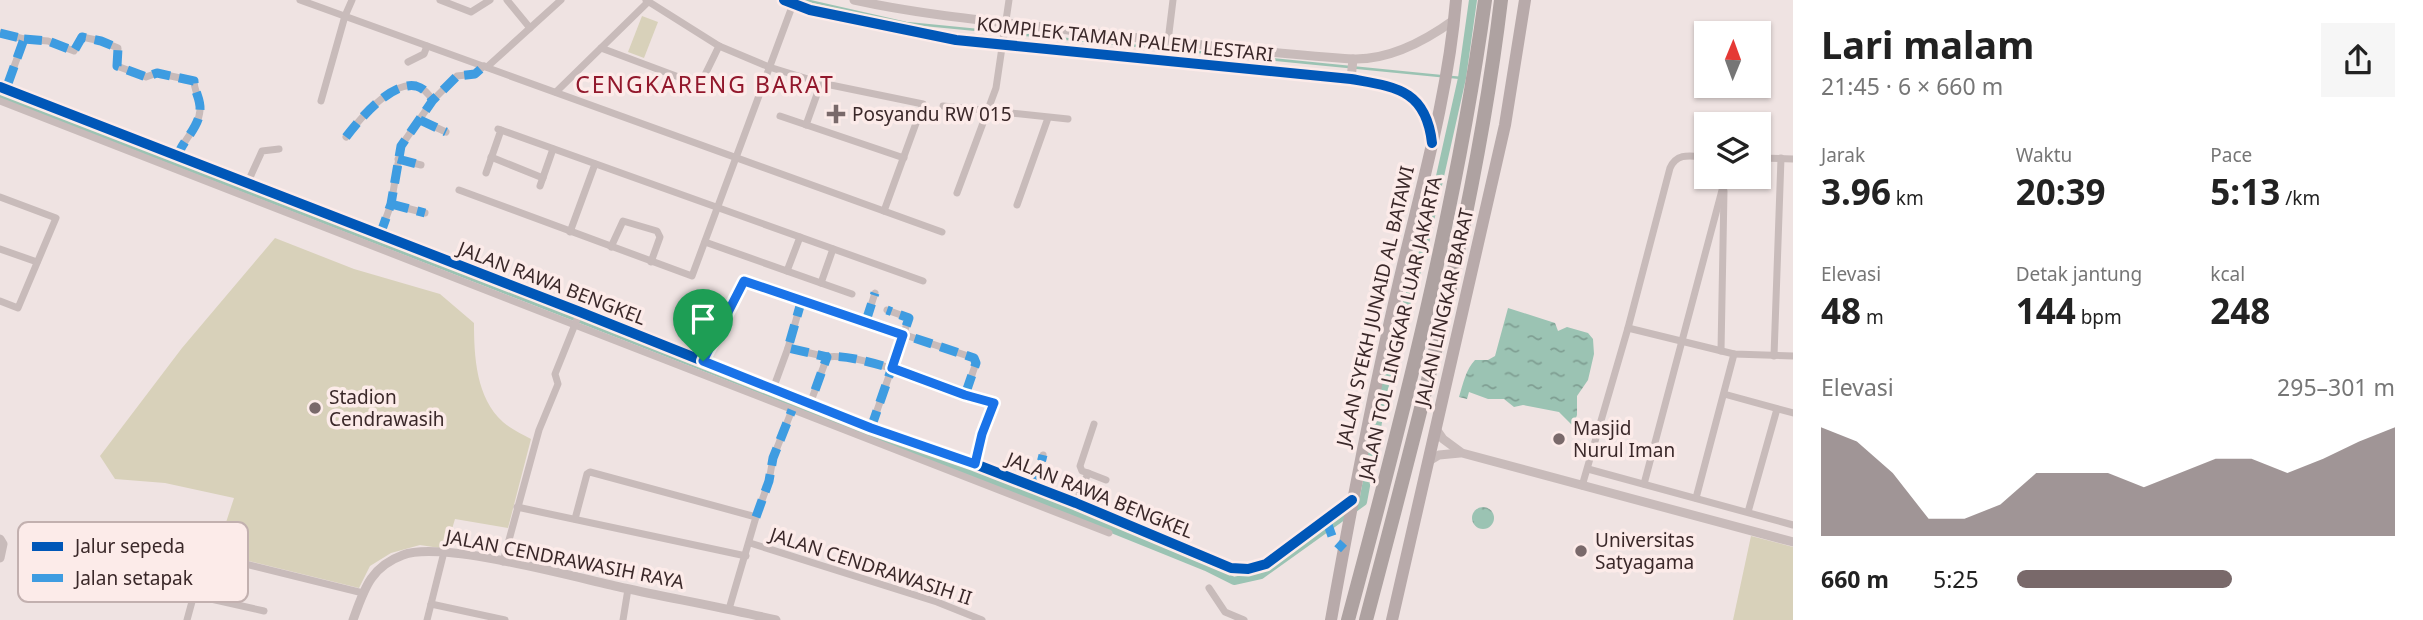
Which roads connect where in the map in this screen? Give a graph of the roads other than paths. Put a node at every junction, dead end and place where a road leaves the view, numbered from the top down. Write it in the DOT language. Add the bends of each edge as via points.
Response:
graph roads {
  1 [pos="300,0"];
  2 [pos="352,0"];
  3 [pos="440,0"];
  4 [pos="490,0"];
  5 [pos="507,0"];
  6 [pos="561,0"];
  7 [pos="854,0"];
  8 [pos="1010,0"];
  9 [pos="1173,0"];
  10 [pos="1456,0"];
  11 [pos="1485,0"];
  12 [pos="1501,0"];
  13 [pos="1525,0"];
  14 [pos="647,1"];
  15 [pos="789,2"];
  16 [pos="345,16"];
  17 [pos="1454,20"];
  18 [pos="1006,25"];
  19 [pos="530,28"];
  20 [pos="0,33"];
  21 [pos="24,39"];
  22 [pos="1004,41"];
  23 [pos="1168,41"];
  24 [pos="427,46"];
  25 [pos="719,46"];
  26 [pos="601,48"];
  27 [pos="408,62"];
  28 [pos="485,67"];
  29 [pos="769,67"];
  30 [pos="1352,69"];
  31 [pos="821,83"];
  32 [pos="3,88"];
  33 [pos="556,92"];
  34 [pos="433,100"];
  35 [pos="0,101"];
  36 [pos="321,101"];
  37 [pos="943,106"];
  38 [pos="988,112"];
  39 [pos="780,116"];
  40 [pos="1048,118"];
  41 [pos="1068,119"];
  42 [pos="420,120"];
  43 [pos="806,125"];
  44 [pos="446,132"];
  45 [pos="110,135"];
  46 [pos="345,137"];
  47 [pos="1433,143"];
  48 [pos="279,149"];
  49 [pos="553,149"];
  50 [pos="177,157"];
  51 [pos="491,157"];
  52 [pos="1694,157"];
  53 [pos="736,158"];
  54 [pos="904,158"];
  55 [pos="1771,158"];
  56 [pos="1781,158"];
  57 [pos="398,159"];
  58 [pos="1793,159"];
  59 [pos="595,164"];
  60 [pos="421,165"];
  61 [pos="485,173"];
  62 [pos="247,184"];
  63 [pos="1722,189"];
  64 [pos="1725,189"];
  65 [pos="459,190"];
  66 [pos="957,193"];
  67 [pos="0,197"];
  68 [pos="391,204"];
  69 [pos="1017,205"];
  70 [pos="718,208"];
  71 [pos="884,211"];
  72 [pos="425,213"];
  73 [pos="570,232"];
  74 [pos="942,232"];
  75 [pos="380,235"];
  76 [pos="800,237"];
  77 [pos="705,242"];
  78 [pos="611,247"];
  79 [pos="0,248"];
  80 [pos="833,249"];
  81 [pos="37,262"];
  82 [pos="651,262"];
  83 [pos="787,271"];
  84 [pos="923,281"];
  85 [pos="821,283"];
  86 [pos="875,293"];
  87 [pos="852,294"];
  88 [pos="802,299"];
  89 [pos="0,301"];
  90 [pos="887,310"];
  91 [pos="577,319"];
  92 [pos="866,321"];
  93 [pos="1628,328"];
  94 [pos="903,335"];
  95 [pos="1681,342"];
  96 [pos="788,348"];
  97 [pos="1721,351"];
  98 [pos="1734,354"];
  99 [pos="1774,356"];
  100 [pos="1793,356"];
  101 [pos="827,357"];
  102 [pos="703,361"];
  103 [pos="892,368"];
  104 [pos="773,389"];
  105 [pos="1724,394"];
  106 [pos="965,395"];
  107 [pos="810,404"];
  108 [pos="1777,409"];
  109 [pos="792,410"];
  110 [pos="1793,413"];
  111 [pos="1094,424"];
  112 [pos="871,428"];
  113 [pos="1436,429"];
  114 [pos="1462,453"];
  115 [pos="1042,455"];
  116 [pos="1429,461"];
  117 [pos="975,464"];
  118 [pos="1588,469"];
  119 [pos="1088,473"];
  120 [pos="1105,480"];
  121 [pos="1644,484"];
  122 [pos="1582,486"];
  123 [pos="1035,487"];
  124 [pos="1696,498"];
  125 [pos="1076,503"];
  126 [pos="1351,506"];
  127 [pos="517,507"];
  128 [pos="1748,512"];
  129 [pos="757,518"];
  130 [pos="575,519"];
  131 [pos="1793,525"];
  132 [pos="1109,533"];
  133 [pos="0,538"];
  134 [pos="1793,542"];
  135 [pos="750,543"];
  136 [pos="444,552"];
  137 [pos="746,555"];
  138 [pos="0,558"];
  139 [pos="503,562"];
  140 [pos="248,565"];
  141 [pos="1209,588"];
  142 [pos="628,589"];
  143 [pos="363,593"];
  144 [pos="191,602"];
  145 [pos="224,602"];
  146 [pos="432,604"];
  147 [pos="729,609"];
  148 [pos="264,611"];
  149 [pos="187,620"];
  150 [pos="353,620"];
  151 [pos="427,620"];
  152 [pos="505,620"];
  153 [pos="623,620"];
  154 [pos="776,620"];
  155 [pos="982,620"];
  156 [pos="1244,620"];
  157 [pos="1331,620"];
  158 [pos="1348,620"];
  159 [pos="1366,620"];
  160 [pos="1392,620"];
  1 -- 16 [label="street"];
  2 -- 16 [label="street"];
  3 -- 4 [label="street" via="471,12"];
  5 -- 19 [label="street"];
  6 -- 19 [label="street"];
  7 -- 18 [label="street, KOMPLEK TAMAN PALEM LESTARI"];
  8 -- 18 [label="street"];
  9 -- 23 [label="street"];
  10 -- 17 [label="main road, JALAN SYEKH JUNAID AL BATAWI"];
  11 -- 158 [label="highway, JALAN TOL LINGKAR LUAR JAKARTA" via="1438,262"];
  12 -- 159 [label="highway, JALAN TOL LINGKAR LUAR JAKARTA" via="1455,264 1428,387"];
  13 -- 113 [label="main road, JALAN LINGKAR BARAT" via="1505,125"];
  14 -- 25 [label="street"];
  14 -- 26 [label="street"];
  15 -- 22 [label="street, KOMPLEK TAMAN PALEM LESTARI" via="956,40"];
  15 -- 29 [label="street"];
  16 -- 24 [label="street"];
  16 -- 36 [label="street"];
  17 -- 30 [label="street, KOMPLEK TAMAN PALEM LESTARI"];
  17 -- 47 [label="main road, JALAN SYEKH JUNAID AL BATAWI"];
  18 -- 22 [label="street"];
  18 -- 23 [label="street, KOMPLEK TAMAN PALEM LESTARI"];
  19 -- 28 [label="street"];
  20 -- 21 [label="street"];
  21 -- 32 [label="street"];
  21 -- 50 [label="street" via="48,41 74,51 82,37 101,41 118,48 117,66 146,77 157,73 194,81 200,110"];
  22 -- 30 [label="street, KOMPLEK TAMAN PALEM LESTARI"];
  22 -- 38 [label="street"];
  23 -- 30 [label="street, KOMPLEK TAMAN PALEM LESTARI"];
  24 -- 27 [label="street" via="424,54"];
  24 -- 28 [label="street"];
  25 -- 26 [label="street" via="701,85"];
  25 -- 29 [label="street"];
  26 -- 33 [label="street"];
  28 -- 33 [label="street"];
  28 -- 34 [label="street" via="475,74 457,76"];
  29 -- 31 [label="street"];
  29 -- 53 [label="street"];
  30 -- 47 [label="street, KOMPLEK TAMAN PALEM LESTARI" via="1408,94 1424,114"];
  31 -- 43 [label="street"];
  31 -- 54 [label="street" via="923,104"];
  32 -- 45 [label="street, JALAN RAWA BENGKEL"];
  33 -- 53 [label="street"];
  34 -- 42 [label="street"];
  34 -- 46 [label="street" via="414,85 398,89 369,108"];
  35 -- 45 [label="street, JALAN RAWA BENGKEL"];
  37 -- 38 [label="street"];
  38 -- 40 [label="street"];
  38 -- 66 [label="street"];
  39 -- 43 [label="street"];
  40 -- 41 [label="street"];
  40 -- 69 [label="street"];
  42 -- 44 [label="street"];
  42 -- 57 [label="street" via="401,146"];
  43 -- 54 [label="street"];
  45 -- 50 [label="street, JALAN RAWA BENGKEL"];
  45 -- 91 [label="street, JALAN RAWA BENGKEL"];
  47 -- 126 [label="main road, JALAN SYEKH JUNAID AL BATAWI"];
  48 -- 62 [label="street" via="262,151"];
  49 -- 51 [label="street" via="499,130"];
  49 -- 51 [label="street" via="541,182"];
  49 -- 59 [label="street"];
  50 -- 62 [label="street, JALAN RAWA BENGKEL"];
  51 -- 61 [label="street"];
  52 -- 93 [label="street" via="1680,156 1672,162"];
  53 -- 70 [label="street"];
  53 -- 71 [label="street"];
  54 -- 71 [label="street"];
  55 -- 56 [label="street"];
  56 -- 58 [label="street"];
  56 -- 99 [label="street"];
  57 -- 60 [label="street"];
  57 -- 68 [label="street"];
  59 -- 70 [label="street"];
  59 -- 73 [label="street"];
  62 -- 75 [label="street, JALAN RAWA BENGKEL"];
  63 -- 95 [label="street"];
  64 -- 97 [label="street"];
  65 -- 73 [label="street"];
  67 -- 81 [label="street" via="56,218"];
  68 -- 72 [label="street"];
  68 -- 75 [label="street"];
  70 -- 76 [label="street"];
  70 -- 77 [label="street"];
  71 -- 74 [label="street"];
  73 -- 78 [label="street"];
  75 -- 91 [label="street, JALAN RAWA BENGKEL"];
  76 -- 80 [label="street"];
  76 -- 83 [label="street"];
  77 -- 82 [label="street" via="692,276"];
  77 -- 83 [label="street"];
  78 -- 82 [label="street"];
  78 -- 82 [label="street" via="623,221 657,231 660,237"];
  79 -- 81 [label="street"];
  80 -- 84 [label="street"];
  80 -- 85 [label="street"];
  81 -- 89 [label="street" via="18,308"];
  83 -- 85 [label="street"];
  85 -- 87 [label="street"];
  86 -- 92 [label="street"];
  88 -- 92 [label="street"];
  88 -- 96 [label="street"];
  88 -- 102 [label="street" via="744,281"];
  90 -- 94 [label="street" via="909,318"];
  91 -- 102 [label="street, JALAN RAWA BENGKEL"];
  91 -- 109 [label="street, JALAN RAWA BENGKEL"];
  91 -- 127 [label="street" via="555,374 558,384"];
  92 -- 94 [label="street"];
  93 -- 95 [label="street"];
  93 -- 118 [label="street"];
  94 -- 103 [label="street"];
  94 -- 106 [label="street" via="974,358"];
  95 -- 97 [label="street"];
  95 -- 121 [label="street"];
  96 -- 101 [label="street"];
  96 -- 104 [label="street"];
  97 -- 98 [label="street"];
  98 -- 99 [label="street"];
  98 -- 105 [label="street"];
  99 -- 100 [label="street"];
  101 -- 103 [label="street" via="837,355"];
  101 -- 107 [label="street"];
  102 -- 104 [label="street, JALAN RAWA BENGKEL"];
  103 -- 106 [label="street"];
  103 -- 112 [label="street"];
  104 -- 107 [label="street, JALAN RAWA BENGKEL"];
  105 -- 108 [label="street"];
  105 -- 124 [label="street"];
  106 -- 117 [label="street" via="994,403"];
  107 -- 112 [label="street, JALAN RAWA BENGKEL"];
  108 -- 110 [label="street"];
  108 -- 128 [label="street"];
  109 -- 129 [label="street"];
  109 -- 132 [label="street, JALAN RAWA BENGKEL"];
  111 -- 119 [label="street" via="1080,466"];
  112 -- 117 [label="street, JALAN RAWA BENGKEL"];
  113 -- 114 [label="street"];
  113 -- 116 [label="main road, JALAN LINGKAR BARAT"];
  114 -- 116 [label="street"];
  114 -- 122 [label="street"];
  115 -- 123 [label="street"];
  116 -- 160 [label="main road, JALAN LINGKAR BARAT"];
  117 -- 123 [label="street, JALAN RAWA BENGKEL"];
  118 -- 121 [label="street"];
  118 -- 122 [label="street"];
  119 -- 120 [label="street"];
  119 -- 125 [label="street"];
  121 -- 124 [label="street"];
  122 -- 134 [label="street"];
  123 -- 125 [label="street, JALAN RAWA BENGKEL"];
  124 -- 128 [label="street"];
  125 -- 126 [label="street, JALAN RAWA BENGKEL" via="1242,570 1266,564"];
  126 -- 157 [label="main road, JALAN SYEKH JUNAID AL BATAWI"];
  127 -- 130 [label="street"];
  127 -- 139 [label="street"];
  128 -- 131 [label="street"];
  129 -- 130 [label="street" via="589,472"];
  129 -- 135 [label="street"];
  130 -- 137 [label="street"];
  133 -- 138 [label="street" via="4,544"];
  135 -- 137 [label="street"];
  135 -- 155 [label="street, JALAN CENDRAWASIH II"];
  136 -- 139 [label="street, JALAN CENDRAWASIH RAYA"];
  136 -- 143 [label="street, JALAN CENDRAWASIH RAYA" via="405,554 387,562 370,578"];
  136 -- 146 [label="street"];
  137 -- 147 [label="street"];
  139 -- 142 [label="street, JALAN CENDRAWASIH RAYA"];
  140 -- 143 [label="street"];
  141 -- 156 [label="street" via="1224,612"];
  142 -- 147 [label="street, JALAN CENDRAWASIH RAYA"];
  142 -- 153 [label="street"];
  143 -- 150 [label="street, JALAN CENDRAWASIH RAYA"];
  144 -- 149 [label="street"];
  145 -- 148 [label="street"];
  146 -- 151 [label="street"];
  146 -- 152 [label="street"];
  147 -- 154 [label="street, JALAN CENDRAWASIH RAYA"];
}
